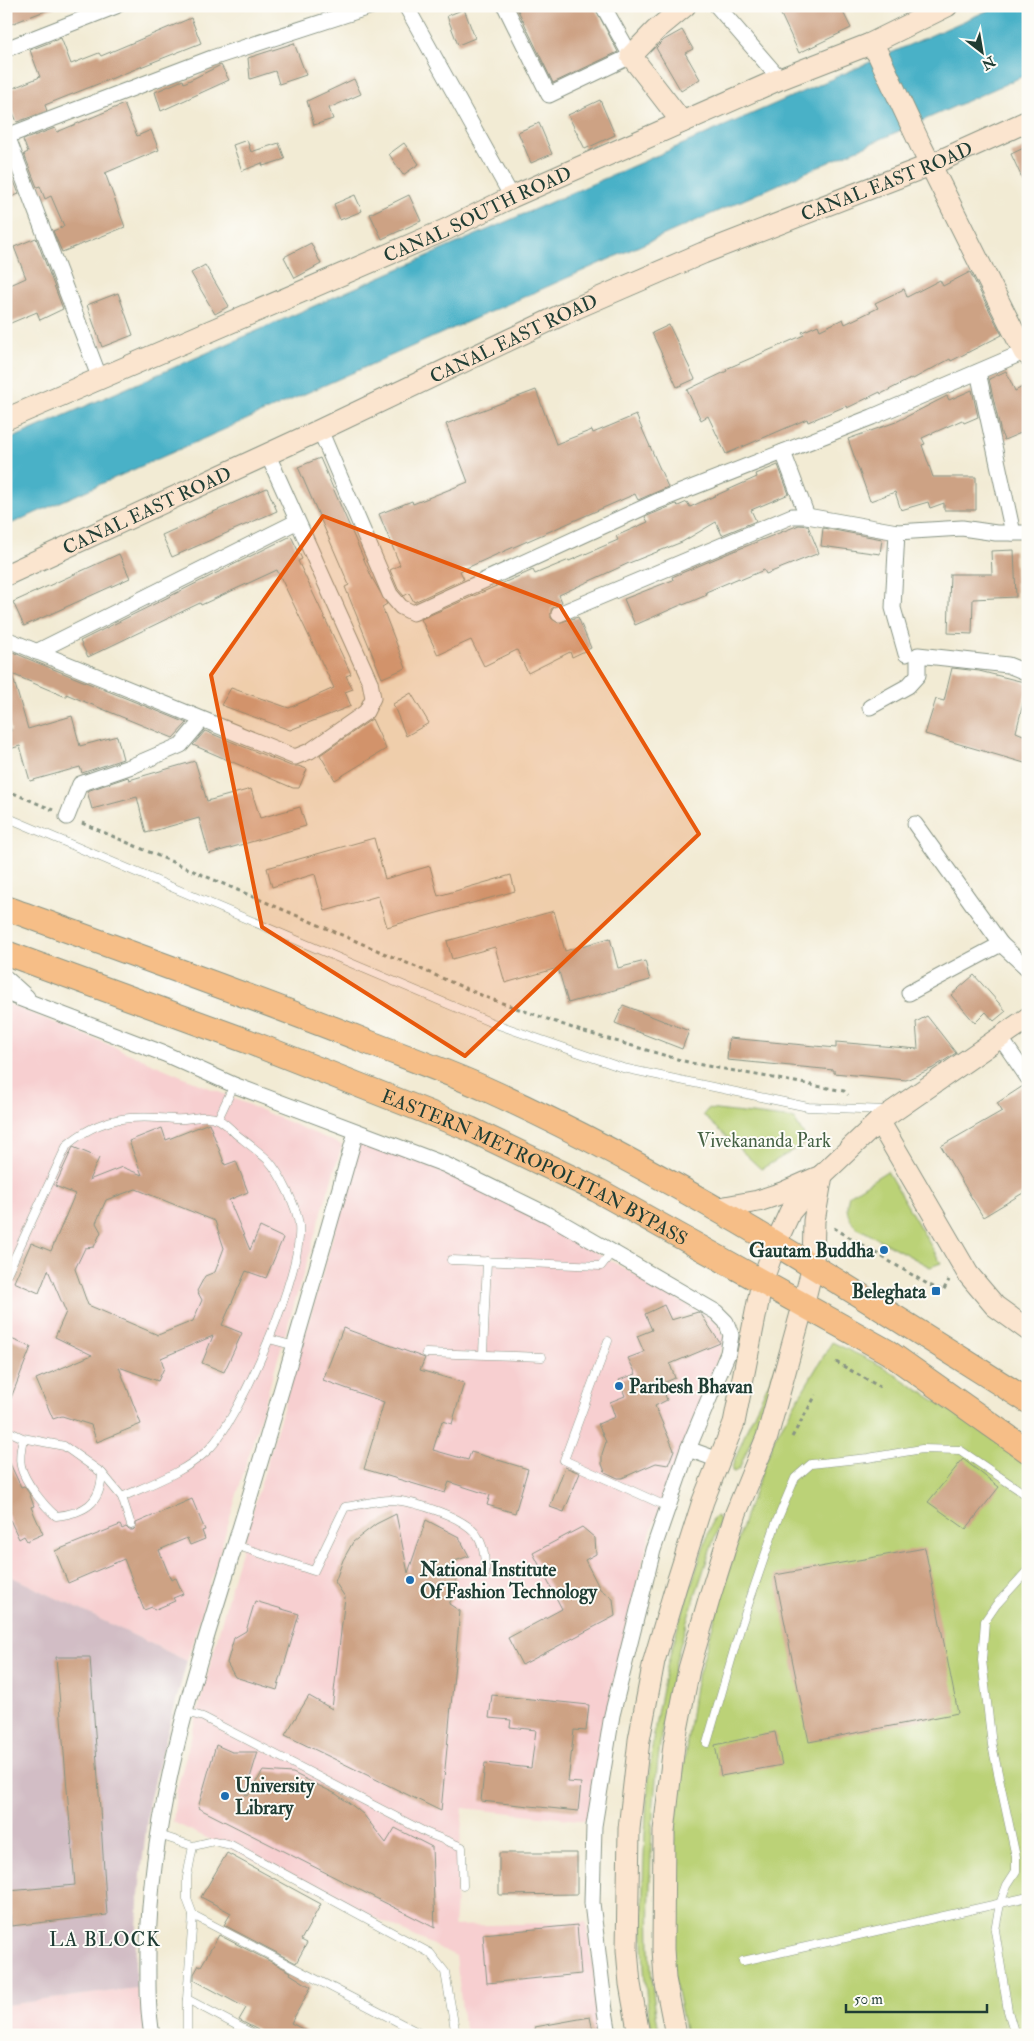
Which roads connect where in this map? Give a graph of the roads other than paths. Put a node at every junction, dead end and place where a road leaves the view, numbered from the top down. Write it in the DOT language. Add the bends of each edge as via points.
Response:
graph roads {
  1 [pos="116,6"];
  2 [pos="372,6"];
  3 [pos="406,6"];
  4 [pos="505,6"];
  5 [pos="603,6"];
  6 [pos="685,6"];
  7 [pos="717,6"];
  8 [pos="946,6"];
  9 [pos="6,49"];
  10 [pos="874,49"];
  11 [pos="631,56"];
  12 [pos="780,79"];
  13 [pos="1028,121"];
  14 [pos="682,122"];
  15 [pos="7,134"];
  16 [pos="926,156"];
  17 [pos="512,197"];
  18 [pos="1026,353"];
  19 [pos="978,372"];
  20 [pos="100,379"];
  21 [pos="6,419"];
  22 [pos="320,430"];
  23 [pos="783,452"];
  24 [pos="267,453"];
  25 [pos="807,516"];
  26 [pos="296,522"];
  27 [pos="897,532"];
  28 [pos="1020,533"];
  29 [pos="6,575"];
  30 [pos="559,614"];
  31 [pos="6,639"];
  32 [pos="36,652"];
  33 [pos="906,654"];
  34 [pos="1028,673"];
  35 [pos="870,708"];
  36 [pos="202,720"];
  37 [pos="6,817"];
  38 [pos="67,817"];
  39 [pos="915,824"];
  40 [pos="6,908"];
  41 [pos="1001,944"];
  42 [pos="6,953"];
  43 [pos="1028,969"];
  44 [pos="6,978"];
  45 [pos="6,993"];
  46 [pos="909,993"];
  47 [pos="33,1003"];
  48 [pos="1025,1026"];
  49 [pos="1000,1037"];
  50 [pos="1028,1078"];
  51 [pos="234,1084"];
  52 [pos="879,1113"];
  53 [pos="218,1119"];
  54 [pos="356,1132"];
  55 [pos="822,1175"];
  56 [pos="714,1208"];
  57 [pos="775,1245"];
  58 [pos="612,1252"];
  59 [pos="451,1260"];
  60 [pos="487,1261"];
  61 [pos="813,1265"];
  62 [pos="6,1276"];
  63 [pos="762,1282"];
  64 [pos="803,1306"];
  65 [pos="1028,1330"];
  66 [pos="269,1339"];
  67 [pos="608,1341"];
  68 [pos="295,1346"];
  69 [pos="426,1353"];
  70 [pos="483,1354"];
  71 [pos="542,1357"];
  72 [pos="1028,1401"];
  73 [pos="6,1430"];
  74 [pos="23,1438"];
  75 [pos="688,1449"];
  76 [pos="1028,1451"];
  77 [pos="719,1460"];
  78 [pos="102,1474"];
  79 [pos="1028,1496"];
  80 [pos="122,1497"];
  81 [pos="668,1507"];
  82 [pos="131,1525"];
  83 [pos="235,1545"];
  84 [pos="1028,1570"];
  85 [pos="485,1574"];
  86 [pos="186,1712"];
  87 [pos="707,1743"];
  88 [pos="159,1835"];
  89 [pos="193,1846"];
  90 [pos="463,1886"];
  91 [pos="1028,1897"];
  92 [pos="1000,1904"];
  93 [pos="192,1915"];
  94 [pos="743,1962"];
  95 [pos="187,1999"];
  96 [pos="152,2035"];
  97 [pos="187,2035"];
  98 [pos="255,2035"];
  99 [pos="422,2035"];
  100 [pos="456,2035"];
  101 [pos="609,2035"];
  102 [pos="639,2035"];
  103 [pos="676,2035"];
  104 [pos="1015,2035"];
  1 -- 9 [label="street"];
  2 -- 15 [label="street" via="212,58"];
  3 -- 17 [label="street"];
  4 -- 11 [label="street" via="549,95"];
  5 -- 11 [label="street"];
  6 -- 11 [label="main road"];
  7 -- 12 [label="street"];
  8 -- 10 [label="main road, CANAL SOUTH ROAD"];
  10 -- 12 [label="main road, CANAL SOUTH ROAD"];
  10 -- 16 [label="main road"];
  11 -- 14 [label="main road"];
  12 -- 14 [label="main road, CANAL SOUTH ROAD"];
  13 -- 16 [label="main road, CANAL EAST ROAD"];
  14 -- 17 [label="main road, CANAL SOUTH ROAD"];
  15 -- 20 [label="street"];
  16 -- 18 [label="main road"];
  16 -- 22 [label="main road, CANAL EAST ROAD" via="594,300"];
  17 -- 20 [label="main road, CANAL SOUTH ROAD" via="436,234"];
  18 -- 19 [label="street"];
  19 -- 23 [label="street"];
  19 -- 28 [label="street"];
  20 -- 21 [label="main road, CANAL SOUTH ROAD"];
  22 -- 23 [label="street" via="390,594 400,607 413,613 658,501"];
  22 -- 24 [label="main road, CANAL EAST ROAD"];
  23 -- 25 [label="street"];
  24 -- 26 [label="street"];
  24 -- 29 [label="main road, CANAL EAST ROAD"];
  25 -- 27 [label="street"];
  25 -- 30 [label="street" via="792,516"];
  26 -- 32 [label="street"];
  26 -- 36 [label="street" via="370,682 373,698 366,712 310,751 295,757"];
  27 -- 28 [label="street" via="962,528"];
  27 -- 33 [label="street" via="893,608"];
  31 -- 32 [label="street"];
  32 -- 36 [label="street"];
  34 -- 35 [label="street" via="1008,665 918,655 918,675 908,686"];
  36 -- 38 [label="street" via="181,745 80,784"];
  37 -- 52 [label="lane" via="490,1022 623,1068 808,1106"];
  39 -- 41 [label="street"];
  40 -- 56 [label="main road" via="260,1000 486,1089 615,1151"];
  41 -- 43 [label="street"];
  41 -- 46 [label="street"];
  42 -- 63 [label="main road, EASTERN METROPOLITAN BYPASS" via="247,1041 470,1129 597,1190"];
  44 -- 47 [label="street"];
  45 -- 47 [label="street"];
  47 -- 51 [label="street"];
  48 -- 49 [label="main road"];
  49 -- 50 [label="street"];
  49 -- 52 [label="main road"];
  51 -- 53 [label="lane"];
  51 -- 54 [label="street"];
  52 -- 55 [label="main road"];
  52 -- 65 [label="main road" via="968,1274 995,1306"];
  53 -- 62 [label="lane" via="145,1116 113,1119 82,1132 67,1145"];
  53 -- 66 [label="lane" via="269,1161 287,1191 299,1224 299,1248"];
  54 -- 58 [label="street" via="446,1165 548,1215"];
  54 -- 68 [label="street"];
  55 -- 56 [label="main road" via="758,1201"];
  55 -- 57 [label="main road" via="790,1212"];
  55 -- 61 [label="main road" via="814,1220"];
  56 -- 57 [label="main road"];
  57 -- 61 [label="main road"];
  57 -- 63 [label="main road"];
  58 -- 60 [label="lane" via="601,1266"];
  58 -- 75 [label="street" via="716,1312 726,1322 731,1335 728,1352"];
  59 -- 60 [label="lane"];
  60 -- 70 [label="lane"];
  61 -- 64 [label="main road"];
  61 -- 72 [label="main road"];
  63 -- 64 [label="main road, EASTERN METROPOLITAN BYPASS"];
  63 -- 77 [label="main road" via="734,1423"];
  64 -- 76 [label="main road, EASTERN METROPOLITAN BYPASS" via="888,1352"];
  64 -- 103 [label="main road" via="767,1437 736,1513 707,1605 689,1669 674,1745 664,1831 662,1949"];
  66 -- 68 [label="lane"];
  66 -- 80 [label="lane" via="241,1402 211,1447 173,1474"];
  67 -- 81 [label="lane" via="564,1460"];
  68 -- 83 [label="street"];
  69 -- 70 [label="lane"];
  70 -- 71 [label="lane"];
  73 -- 74 [label="lane"];
  74 -- 78 [label="lane" via="64,1446"];
  74 -- 78 [label="lane" via="22,1469 43,1505 56,1516 74,1514 88,1506 98,1496"];
  75 -- 77 [label="street"];
  75 -- 81 [label="street"];
  77 -- 102 [label="main road" via="703,1501 654,1661 638,1740 628,1829 627,1950"];
  78 -- 80 [label="lane"];
  79 -- 87 [label="lane" via="960,1450 922,1449 811,1464 794,1478 776,1523 741,1626"];
  80 -- 82 [label="lane"];
  81 -- 101 [label="street" via="652,1550 612,1715 594,1826 592,1903"];
  83 -- 85 [label="lane" via="314,1571 345,1507 390,1500 420,1505 454,1517 478,1535 485,1554"];
  83 -- 86 [label="street"];
  84 -- 92 [label="lane" via="985,1620 982,1660 992,1745 1016,1856 1016,1871"];
  86 -- 88 [label="street" via="163,1801"];
  86 -- 90 [label="lane" via="203,1717 427,1833 462,1847"];
  88 -- 89 [label="lane"];
  88 -- 96 [label="street" via="149,1916 147,2010"];
  89 -- 93 [label="lane" via="187,1899"];
  89 -- 100 [label="lane" via="214,1841 231,1845 430,1952 445,1972"];
  91 -- 92 [label="lane"];
  92 -- 94 [label="lane"];
  92 -- 104 [label="lane" via="995,1930"];
  93 -- 95 [label="lane"];
  93 -- 99 [label="lane"];
  95 -- 97 [label="lane"];
  95 -- 98 [label="lane"];
}
